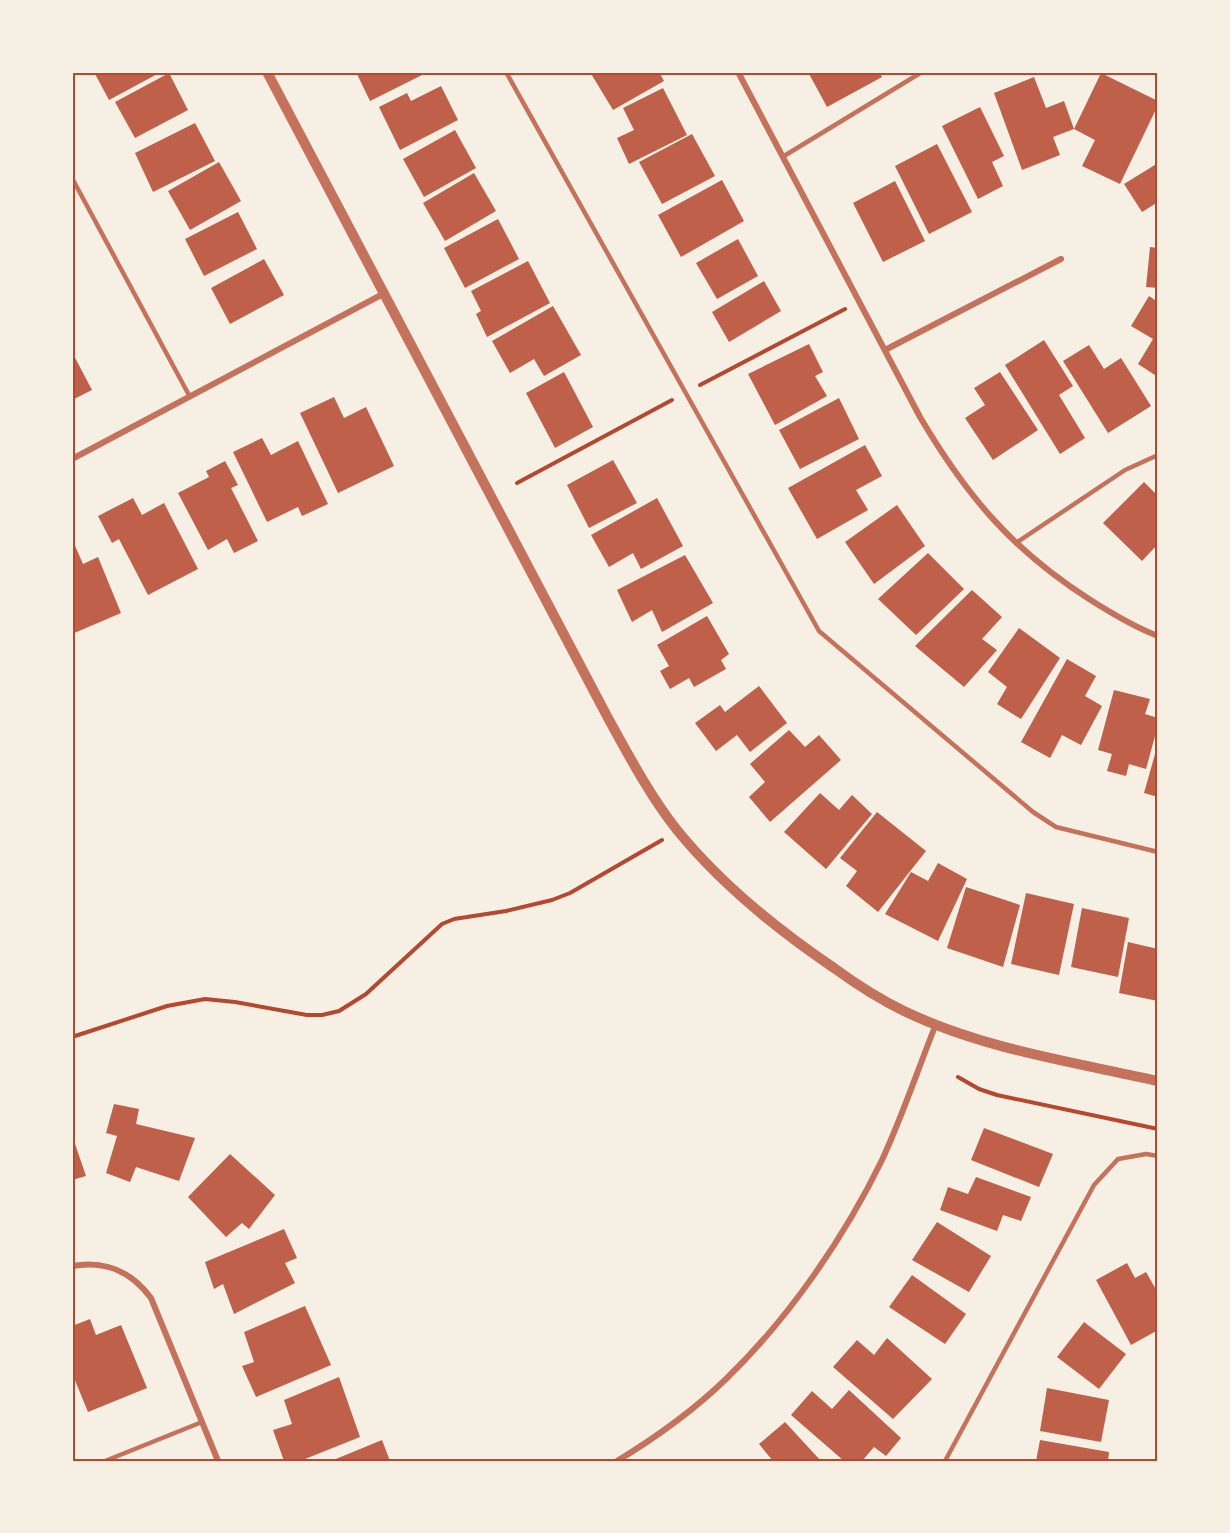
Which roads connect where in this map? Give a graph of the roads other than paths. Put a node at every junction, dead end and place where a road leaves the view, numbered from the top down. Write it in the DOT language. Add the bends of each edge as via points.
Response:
graph roads {
  1 [pos="267,72"];
  2 [pos="506,72"];
  3 [pos="738,72"];
  4 [pos="922,72"];
  5 [pos="784,156"];
  6 [pos="72,178"];
  7 [pos="1062,259"];
  8 [pos="383,294"];
  9 [pos="885,350"];
  10 [pos="190,397"];
  11 [pos="1158,455"];
  12 [pos="72,459"];
  13 [pos="1016,543"];
  14 [pos="1158,636"];
  15 [pos="1158,852"];
  16 [pos="936,1024"];
  17 [pos="1158,1081"];
  18 [pos="1158,1156"];
  19 [pos="72,1266"];
  20 [pos="202,1422"];
  21 [pos="105,1461"];
  22 [pos="218,1461"];
  23 [pos="617,1461"];
  24 [pos="945,1461"];
  1 -- 8 [label="street"];
  2 -- 15 [label="lane" via="819,631 1033,812 1056,827"];
  3 -- 5 [label="street"];
  4 -- 5 [label="lane"];
  5 -- 9 [label="street"];
  6 -- 10 [label="lane"];
  7 -- 9 [label="street"];
  8 -- 10 [label="street"];
  8 -- 16 [label="street" via="608,718 650,792 678,831 759,912 806,949 876,996"];
  9 -- 13 [label="street" via="940,451 985,512"];
  10 -- 12 [label="street"];
  11 -- 13 [label="lane" via="1125,470"];
  13 -- 14 [label="street" via="1073,589"];
  16 -- 17 [label="street" via="1029,1053"];
  16 -- 23 [label="street" via="883,1158 858,1206 800,1293 726,1379"];
  18 -- 24 [label="lane" via="1146,1154 1118,1160 1094,1185"];
  19 -- 20 [label="street" via="95,1264 113,1268 140,1284 151,1298"];
  20 -- 21 [label="lane"];
  20 -- 22 [label="street"];
}
